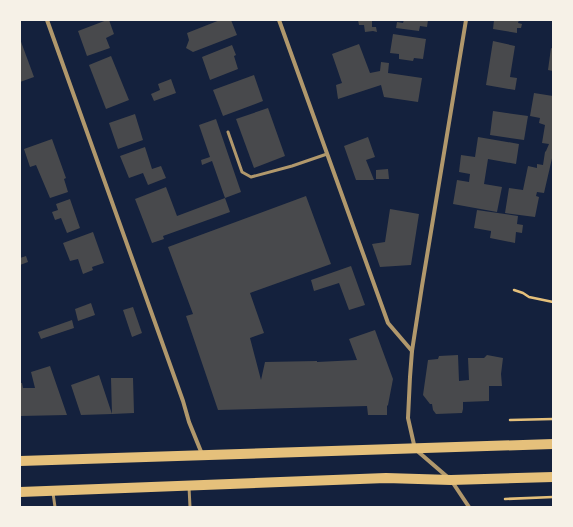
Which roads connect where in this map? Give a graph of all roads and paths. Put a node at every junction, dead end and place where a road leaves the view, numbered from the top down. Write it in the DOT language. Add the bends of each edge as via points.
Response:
graph roads {
  1 [pos="48,20"];
  2 [pos="280,20"];
  3 [pos="466,20"];
  4 [pos="228,132"];
  5 [pos="327,154"];
  6 [pos="514,290"];
  7 [pos="553,302"];
  8 [pos="412,351"];
  9 [pos="553,419"];
  10 [pos="510,420"];
  11 [pos="553,444"];
  12 [pos="415,448"];
  13 [pos="202,454"];
  14 [pos="20,460"];
  15 [pos="553,477"];
  16 [pos="451,480"];
  17 [pos="189,485"];
  18 [pos="53,491"];
  19 [pos="20,492"];
  20 [pos="553,497"];
  21 [pos="506,499"];
  22 [pos="55,507"];
  23 [pos="190,507"];
  24 [pos="469,507"];
  1 -- 13 [label="street"];
  2 -- 5 [label="street"];
  3 -- 8 [label="street"];
  4 -- 5 [label="lane" via="242,172 251,177"];
  5 -- 8 [label="street" via="388,323"];
  6 -- 7 [label="path" via="529,297"];
  8 -- 12 [label="street" via="408,418"];
  9 -- 10 [label="path"];
  11 -- 12 [label="main road"];
  12 -- 13 [label="main road"];
  12 -- 16 [label="street"];
  13 -- 14 [label="main road"];
  15 -- 16 [label="main road"];
  16 -- 17 [label="main road" via="386,478"];
  16 -- 24 [label="street"];
  17 -- 18 [label="main road"];
  17 -- 23 [label="lane"];
  18 -- 19 [label="main road"];
  18 -- 22 [label="lane"];
  20 -- 21 [label="path"];
}
